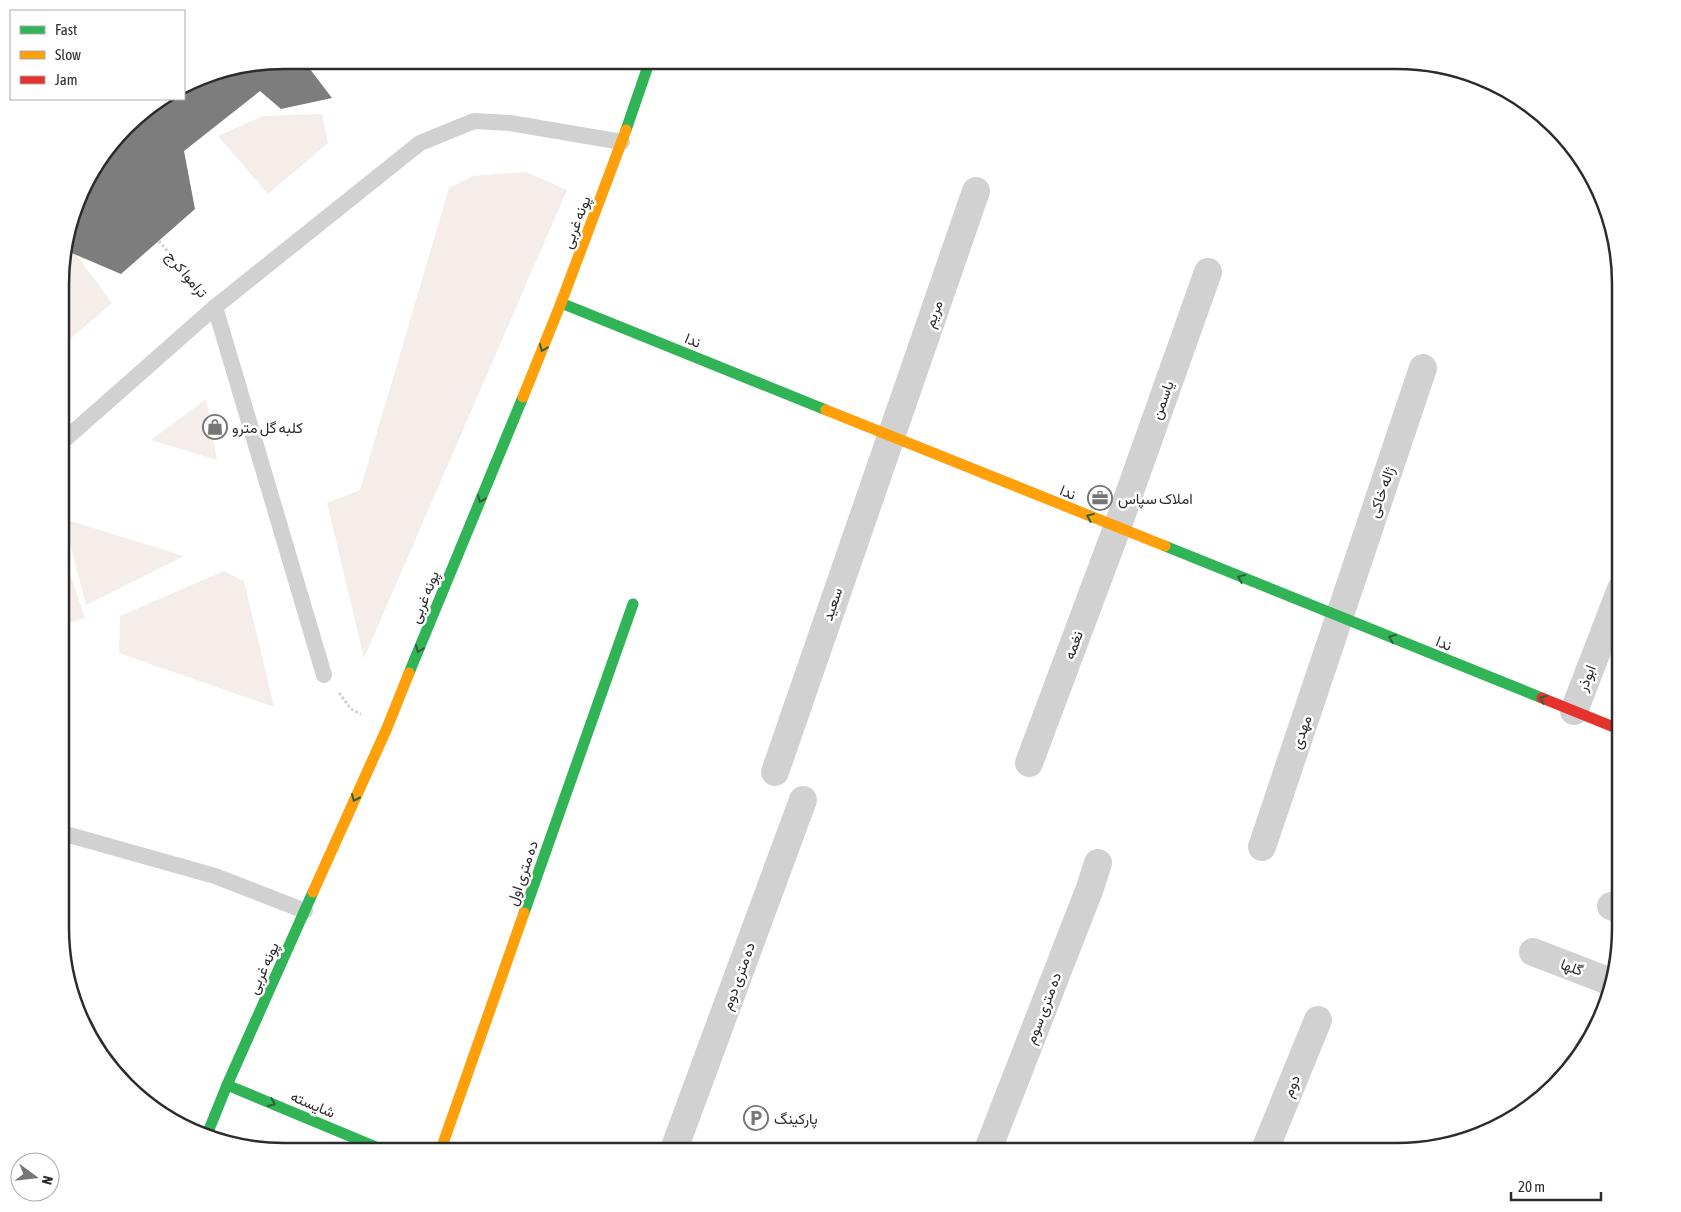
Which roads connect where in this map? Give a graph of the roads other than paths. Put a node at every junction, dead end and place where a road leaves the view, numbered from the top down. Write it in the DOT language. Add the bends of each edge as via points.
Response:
graph roads {
  1 [pos="647,69"];
  2 [pos="622,142"];
  3 [pos="976,192"];
  4 [pos="1208,272"];
  5 [pos="561,303"];
  6 [pos="215,307"];
  7 [pos="1423,368"];
  8 [pos="69,436"];
  9 [pos="890,437"];
  10 [pos="1117,528"];
  11 [pos="633,604"];
  12 [pos="1612,610"];
  13 [pos="1339,617"];
  14 [pos="324,675"];
  15 [pos="1574,711"];
  16 [pos="1612,727"];
  17 [pos="1029,763"];
  18 [pos="775,772"];
  19 [pos="803,800"];
  20 [pos="69,835"];
  21 [pos="1262,847"];
  22 [pos="1098,863"];
  23 [pos="305,911"];
  24 [pos="1533,952"];
  25 [pos="1606,980"];
  26 [pos="1318,1020"];
  27 [pos="227,1085"];
  28 [pos="209,1130"];
  29 [pos="366,1143"];
  30 [pos="443,1143"];
  31 [pos="676,1143"];
  32 [pos="990,1143"];
  33 [pos="1268,1143"];
  1 -- 2 [label="street, پونه غربی"];
  2 -- 5 [label="street, پونه غربی"];
  2 -- 6 [label="lane" via="510,123 474,121 420,143"];
  3 -- 9 [label="street, مریم"];
  4 -- 10 [label="street, یاسمن"];
  5 -- 9 [label="street, ندا"];
  5 -- 23 [label="street, پونه غربی, one-way" via="387,728"];
  6 -- 8 [label="lane"];
  6 -- 14 [label="lane"];
  7 -- 13 [label="street, ژاله خاکی"];
  10 -- 9 [label="street, ندا, one-way"];
  9 -- 18 [label="street, سعید"];
  13 -- 10 [label="street, ندا, one-way"];
  10 -- 17 [label="street, نغمه"];
  11 -- 30 [label="street, ده متری اول"];
  12 -- 15 [label="street, ابوذر"];
  15 -- 13 [label="street, ندا, one-way"];
  13 -- 21 [label="street, مهدی"];
  15 -- 16 [label="street, ندا"];
  19 -- 31 [label="street, ده متری دوم"];
  20 -- 23 [label="lane" via="215,876"];
  22 -- 32 [label="street, ده متری سوم"];
  23 -- 27 [label="street, پونه غربی"];
  24 -- 25 [label="street, گلها"];
  26 -- 33 [label="street, دوم"];
  27 -- 28 [label="street, پونه غربی"];
  27 -- 29 [label="street, شایسته, one-way"];
}
